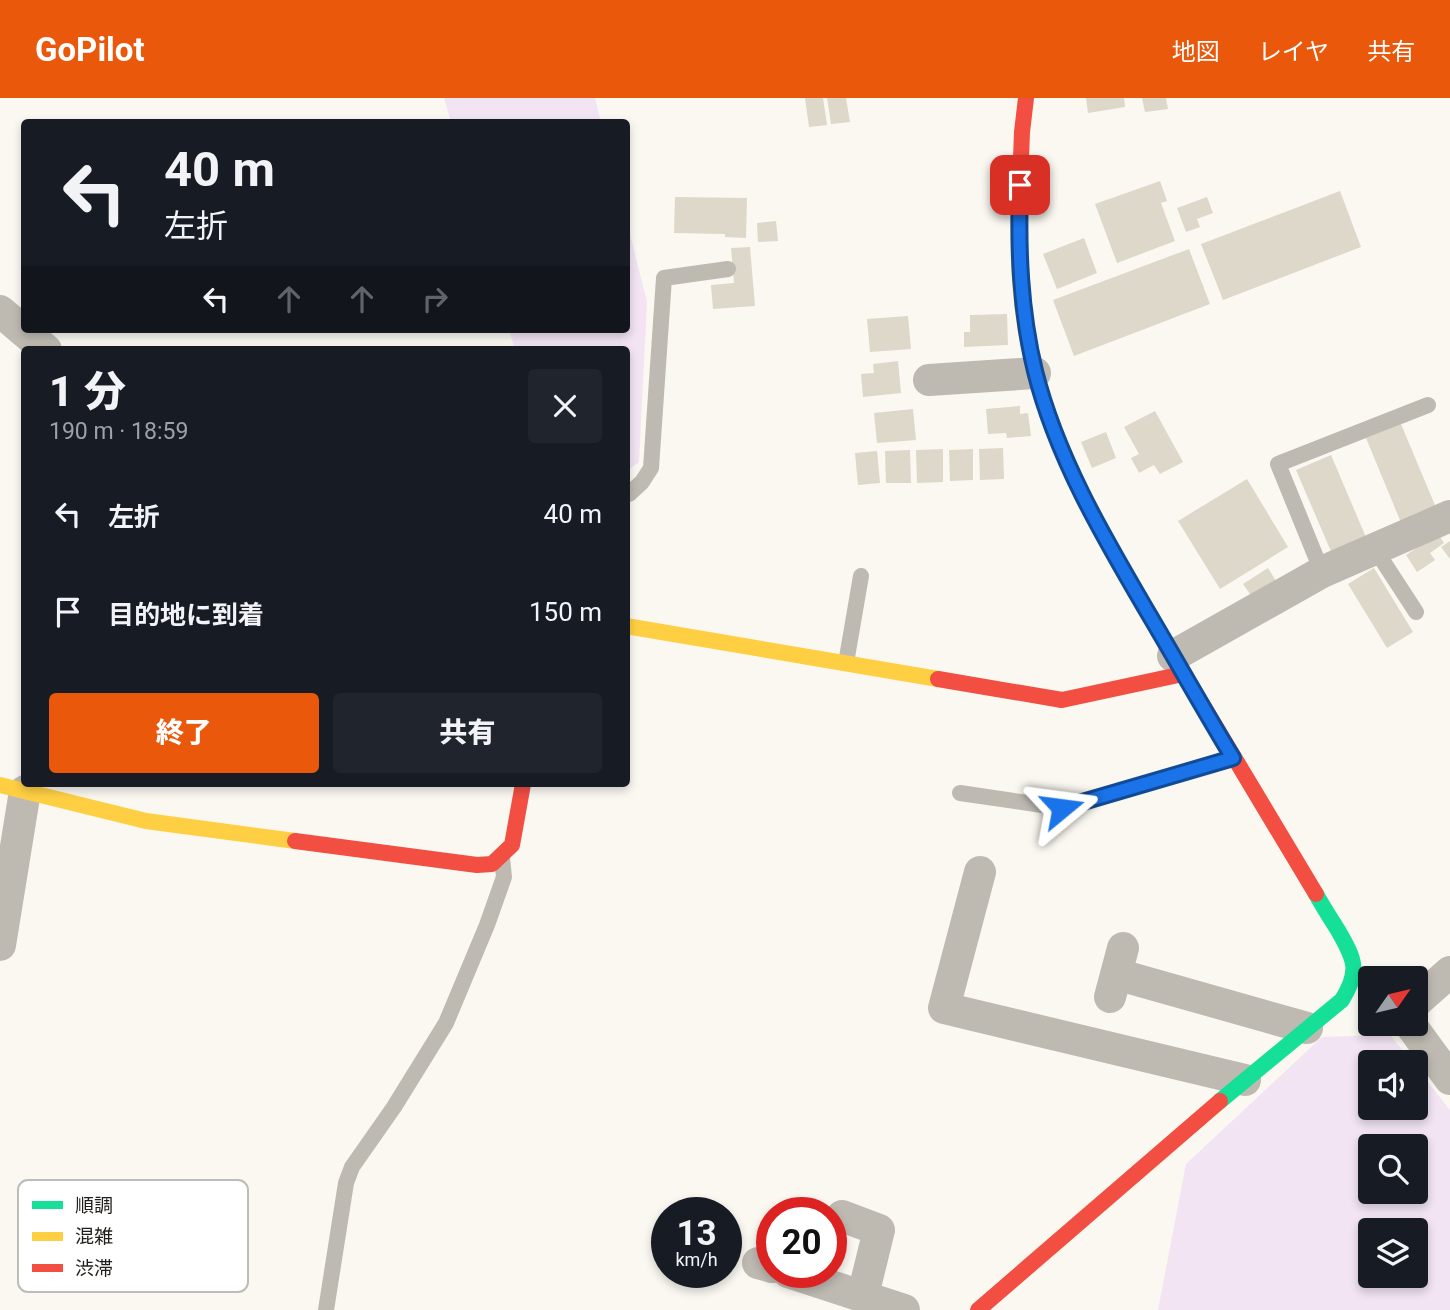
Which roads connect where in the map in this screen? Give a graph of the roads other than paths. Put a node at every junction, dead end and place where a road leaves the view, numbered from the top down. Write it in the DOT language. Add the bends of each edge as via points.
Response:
graph roads {
  1 [pos="1026,98"];
  2 [pos="728,269"];
  3 [pos="0,311"];
  4 [pos="21,329"];
  5 [pos="26,333"];
  6 [pos="41,346"];
  7 [pos="1035,373"];
  8 [pos="929,380"];
  9 [pos="1428,405"];
  10 [pos="630,493"];
  11 [pos="1450,516"];
  12 [pos="1375,549"];
  13 [pos="1322,572"];
  14 [pos="861,576"];
  15 [pos="1416,612"];
  16 [pos="630,626"];
  17 [pos="846,663"];
  18 [pos="1178,665"];
  19 [pos="1233,758"];
  20 [pos="522,787"];
  21 [pos="13,788"];
  22 [pos="960,793"];
  23 [pos="501,856"];
  24 [pos="980,872"];
  25 [pos="0,945"];
  26 [pos="1358,967"];
  27 [pos="1450,972"];
  28 [pos="1116,973"];
  29 [pos="1358,980"];
  30 [pos="1428,991"];
  31 [pos="1307,1028"];
  32 [pos="1419,1036"];
  33 [pos="1450,1079"];
  34 [pos="1245,1080"];
  35 [pos="847,1218"];
  36 [pos="840,1288"];
  37 [pos="863,1295"];
  38 [pos="326,1310"];
  39 [pos="904,1310"];
  40 [pos="978,1310"];
  1 -- 7 [label="street" via="1018,239 1024,319"];
  2 -- 10 [label="lane" via="664,278 651,468"];
  3 -- 4 [label="street"];
  5 -- 6 [label="street"];
  7 -- 8 [label="street"];
  7 -- 18 [label="street" via="1078,487"];
  9 -- 13 [label="lane" via="1279,464"];
  11 -- 12 [label="street"];
  12 -- 13 [label="street"];
  12 -- 15 [label="lane"];
  13 -- 18 [label="street"];
  14 -- 17 [label="lane"];
  16 -- 17 [label="street"];
  17 -- 18 [label="street" via="1062,700"];
  18 -- 19 [label="street"];
  19 -- 22 [label="lane" via="1062,808"];
  19 -- 26 [label="street"];
  20 -- 23 [label="street" via="512,845"];
  21 -- 23 [label="street" via="159,823 477,865 492,864"];
  21 -- 25 [label="street"];
  23 -- 38 [label="lane" via="504,877 446,1023 352,1167"];
  24 -- 34 [label="street" via="944,1008"];
  27 -- 30 [label="street"];
  28 -- 31 [label="street"];
  29 -- 31 [label="street" via="1342,1000"];
  31 -- 34 [label="street"];
  32 -- 33 [label="street"];
  34 -- 40 [label="street"];
  35 -- 37 [label="street" via="879,1230"];
  36 -- 37 [label="street"];
  37 -- 39 [label="street"];
}
